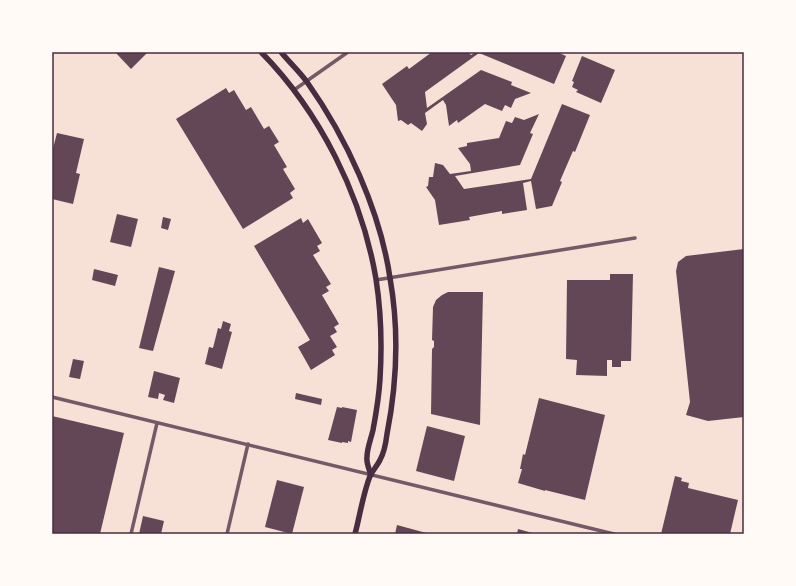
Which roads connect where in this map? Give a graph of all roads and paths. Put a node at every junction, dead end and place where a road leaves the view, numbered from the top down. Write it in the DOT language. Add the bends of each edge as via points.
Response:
graph roads {
  1 [pos="261,52"];
  2 [pos="281,52"];
  3 [pos="348,52"];
  4 [pos="306,81"];
  5 [pos="294,90"];
  6 [pos="635,238"];
  7 [pos="390,277"];
  8 [pos="376,280"];
  9 [pos="52,397"];
  10 [pos="157,423"];
  11 [pos="248,444"];
  12 [pos="371,475"];
  13 [pos="131,534"];
  14 [pos="227,534"];
  15 [pos="355,534"];
  16 [pos="614,534"];
  1 -- 5 [label="main road"];
  2 -- 4 [label="main road"];
  3 -- 4 [label="street"];
  4 -- 5 [label="street"];
  4 -- 7 [label="main road" via="350,154 367,195"];
  5 -- 8 [label="main road" via="335,157 355,201 367,237"];
  6 -- 7 [label="street"];
  7 -- 8 [label="street"];
  7 -- 12 [label="main road" via="395,330 394,386 383,453"];
  8 -- 12 [label="main road" via="380,380 367,458"];
  9 -- 10 [label="street"];
  10 -- 11 [label="street"];
  10 -- 13 [label="street"];
  11 -- 12 [label="street"];
  11 -- 14 [label="street"];
  12 -- 15 [label="main road"];
  12 -- 16 [label="street"];
}
